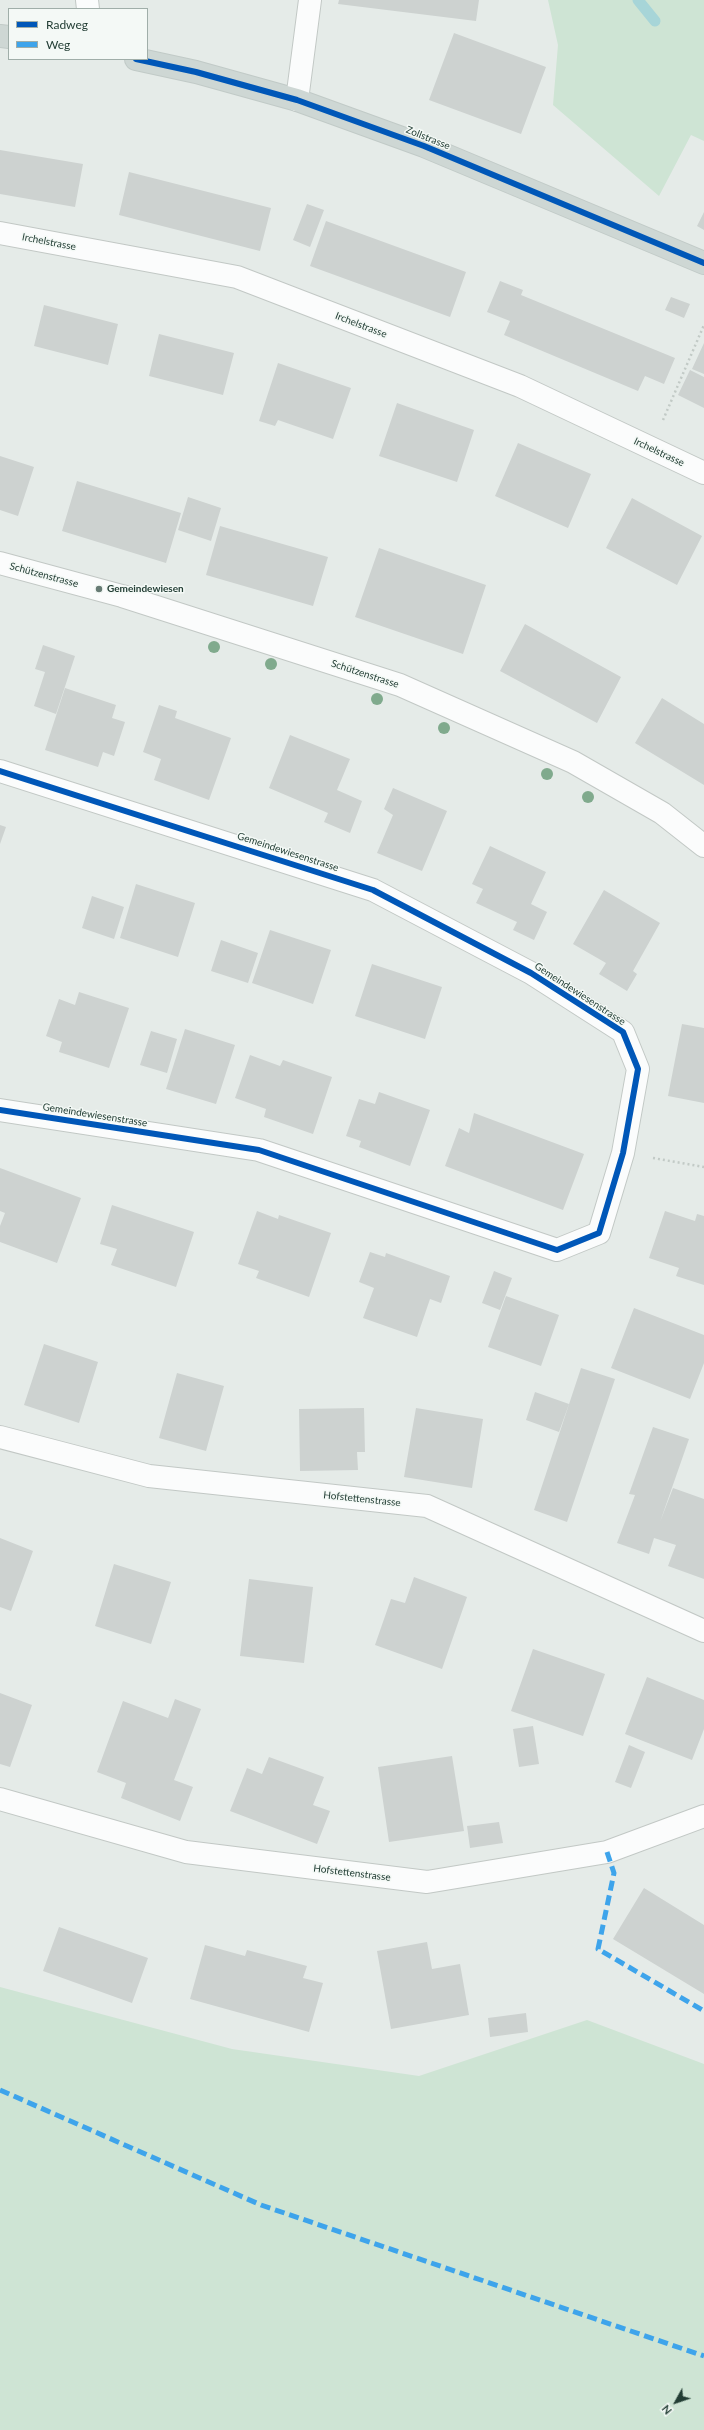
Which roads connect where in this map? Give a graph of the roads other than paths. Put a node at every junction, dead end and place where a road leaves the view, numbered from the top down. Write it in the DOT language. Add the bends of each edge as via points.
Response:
graph roads {
  1 [pos="310,0"];
  2 [pos="141,60"];
  3 [pos="297,100"];
  4 [pos="0,233"];
  5 [pos="704,263"];
  6 [pos="704,473"];
  7 [pos="0,563"];
  8 [pos="0,771"];
  9 [pos="704,846"];
  10 [pos="0,1110"];
  11 [pos="0,1437"];
  12 [pos="704,1631"];
  13 [pos="0,1799"];
  14 [pos="704,1816"];
  1 -- 3 [label="street"];
  2 -- 3 [label="main road, Zollstrasse" via="196,72"];
  3 -- 5 [label="main road, Zollstrasse" via="424,146"];
  4 -- 6 [label="street, Irchelstrasse" via="237,278 520,386"];
  7 -- 9 [label="street, Schützenstrasse" via="122,596 400,685 573,762 662,812"];
  8 -- 10 [label="street, Gemeindewiesenstrasse" via="373,890 532,973 623,1032 638,1069 623,1153 598,1233 557,1250 259,1150"];
  11 -- 12 [label="street, Hofstettenstrasse" via="149,1476 427,1506"];
  13 -- 14 [label="street, Hofstettenstrasse" via="186,1852 427,1882 607,1852"];
}
